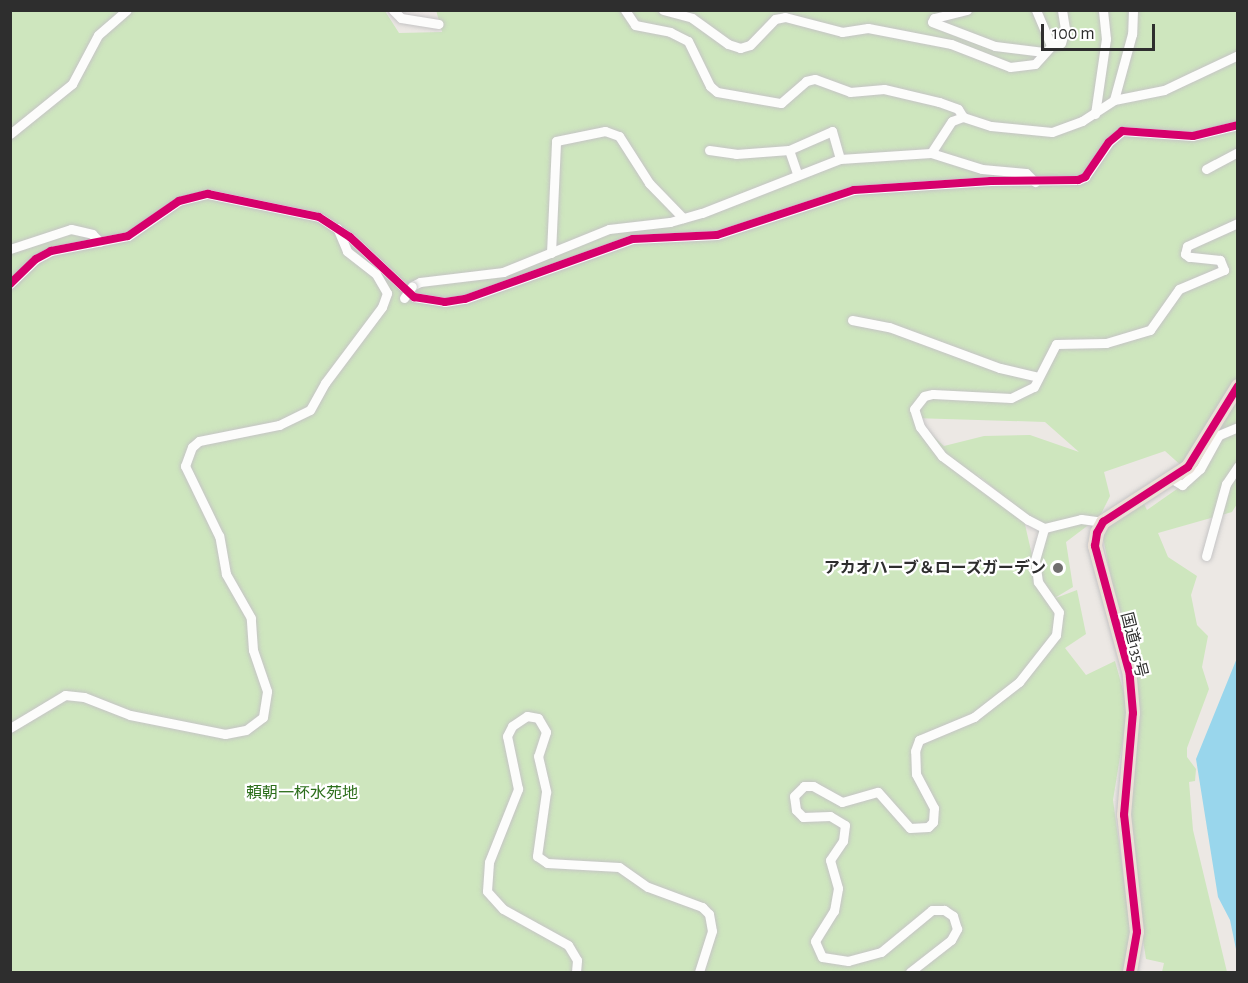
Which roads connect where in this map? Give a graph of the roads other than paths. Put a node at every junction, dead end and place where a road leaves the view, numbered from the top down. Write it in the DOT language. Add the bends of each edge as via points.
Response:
graph roads {
  1 [pos="127,10"];
  2 [pos="393,10"];
  3 [pos="625,10"];
  4 [pos="663,10"];
  5 [pos="967,10"];
  6 [pos="1036,10"];
  7 [pos="1062,10"];
  8 [pos="1103,10"];
  9 [pos="1133,10"];
  10 [pos="439,24"];
  11 [pos="1048,49"];
  12 [pos="1238,55"];
  13 [pos="1114,100"];
  14 [pos="1095,114"];
  15 [pos="963,117"];
  16 [pos="1238,125"];
  17 [pos="10,134"];
  18 [pos="709,150"];
  19 [pos="789,150"];
  20 [pos="1238,152"];
  21 [pos="932,153"];
  22 [pos="840,159"];
  23 [pos="1206,169"];
  24 [pos="797,173"];
  25 [pos="1035,182"];
  26 [pos="683,218"];
  27 [pos="1238,223"];
  28 [pos="337,228"];
  29 [pos="100,242"];
  30 [pos="10,249"];
  31 [pos="551,253"];
  32 [pos="10,284"];
  33 [pos="404,298"];
  34 [pos="852,320"];
  35 [pos="1038,377"];
  36 [pos="1238,386"];
  37 [pos="1238,427"];
  38 [pos="1238,466"];
  39 [pos="1172,480"];
  40 [pos="1103,522"];
  41 [pos="1044,528"];
  42 [pos="1206,556"];
  43 [pos="10,728"];
  44 [pos="576,972"];
  45 [pos="699,972"];
  46 [pos="910,972"];
  47 [pos="1131,972"];
  1 -- 17 [label="street" via="98,35 61,97"];
  2 -- 10 [label="street" via="400,18"];
  3 -- 15 [label="street" via="635,25 670,32 688,41 717,93 781,103 806,81 815,79 850,92 884,89 930,99 958,110"];
  4 -- 11 [label="street" via="692,18 740,48 750,45 775,19 785,17 836,31 868,28 951,44 1010,67 1035,64"];
  5 -- 11 [label="street" via="934,18 932,22 995,46"];
  6 -- 11 [label="street"];
  7 -- 11 [label="street" via="1064,36 1058,45"];
  8 -- 14 [label="street" via="1106,39"];
  9 -- 13 [label="street" via="1132,34"];
  12 -- 13 [label="street" via="1164,90"];
  13 -- 14 [label="street"];
  14 -- 15 [label="street" via="1052,132 991,126"];
  15 -- 21 [label="street" via="952,121"];
  16 -- 25 [label="street" via="1193,136 1122,131 1109,141 1086,177"];
  18 -- 19 [label="street" via="736,154"];
  19 -- 22 [label="street" via="832,131"];
  19 -- 24 [label="street"];
  20 -- 23 [label="street"];
  21 -- 22 [label="street"];
  21 -- 25 [label="street" via="982,169 1026,173"];
  22 -- 24 [label="street"];
  24 -- 26 [label="street"];
  25 -- 28 [label="street" via="854,190 717,235 633,239 612,244 445,302 414,297"];
  26 -- 31 [label="street" via="609,229"];
  26 -- 31 [label="street" via="649,183 619,136 605,131 556,141"];
  27 -- 35 [label="street" via="1186,246 1185,254 1189,257 1216,259 1225,266 1224,270 1179,289 1150,330 1106,343 1056,344"];
  28 -- 29 [label="street" via="308,213 208,194 179,201 128,236"];
  28 -- 43 [label="street" via="347,251 376,274 387,293 382,307 325,383 310,410 279,425 199,441 185,466 219,536 226,574 251,618 253,650 267,691 263,717 246,730 225,734 130,715 84,697 65,695"];
  29 -- 30 [label="street" via="92,234 71,228"];
  29 -- 32 [label="street" via="51,251 36,259"];
  31 -- 33 [label="street, bridge" via="503,272 420,282"];
  34 -- 35 [label="street" via="879,324 1000,368"];
  35 -- 41 [label="street" via="1034,387 1011,398 948,393 924,396 915,409 915,417 942,456"];
  36 -- 39 [label="highway" via="1188,467"];
  37 -- 39 [label="street" via="1219,435 1200,469 1182,485"];
  38 -- 42 [label="street" via="1226,484"];
  39 -- 40 [label="highway"];
  40 -- 41 [label="street" via="1081,519"];
  40 -- 47 [label="highway, 国道135号" via="1095,546 1130,675 1133,713 1124,793 1137,932"];
  41 -- 46 [label="street" via="1035,560 1038,582 1059,612 1056,635 1019,682 974,717 919,740 915,751 916,774 934,808 933,822 928,827 910,828 879,792 842,802 813,786 804,786 794,796 796,810 803,817 830,816 845,825 843,841 830,861 837,884 834,911 815,941 822,957 848,961 881,952 932,910 944,910 953,916 957,929 951,940"];
  44 -- 45 [label="street" via="577,960 568,945 503,909 487,891 489,862 518,789 507,736 512,726 527,716 538,718 546,732 538,763 546,792 537,856 547,863 619,867 648,887 702,907 709,914 712,931"];
}
